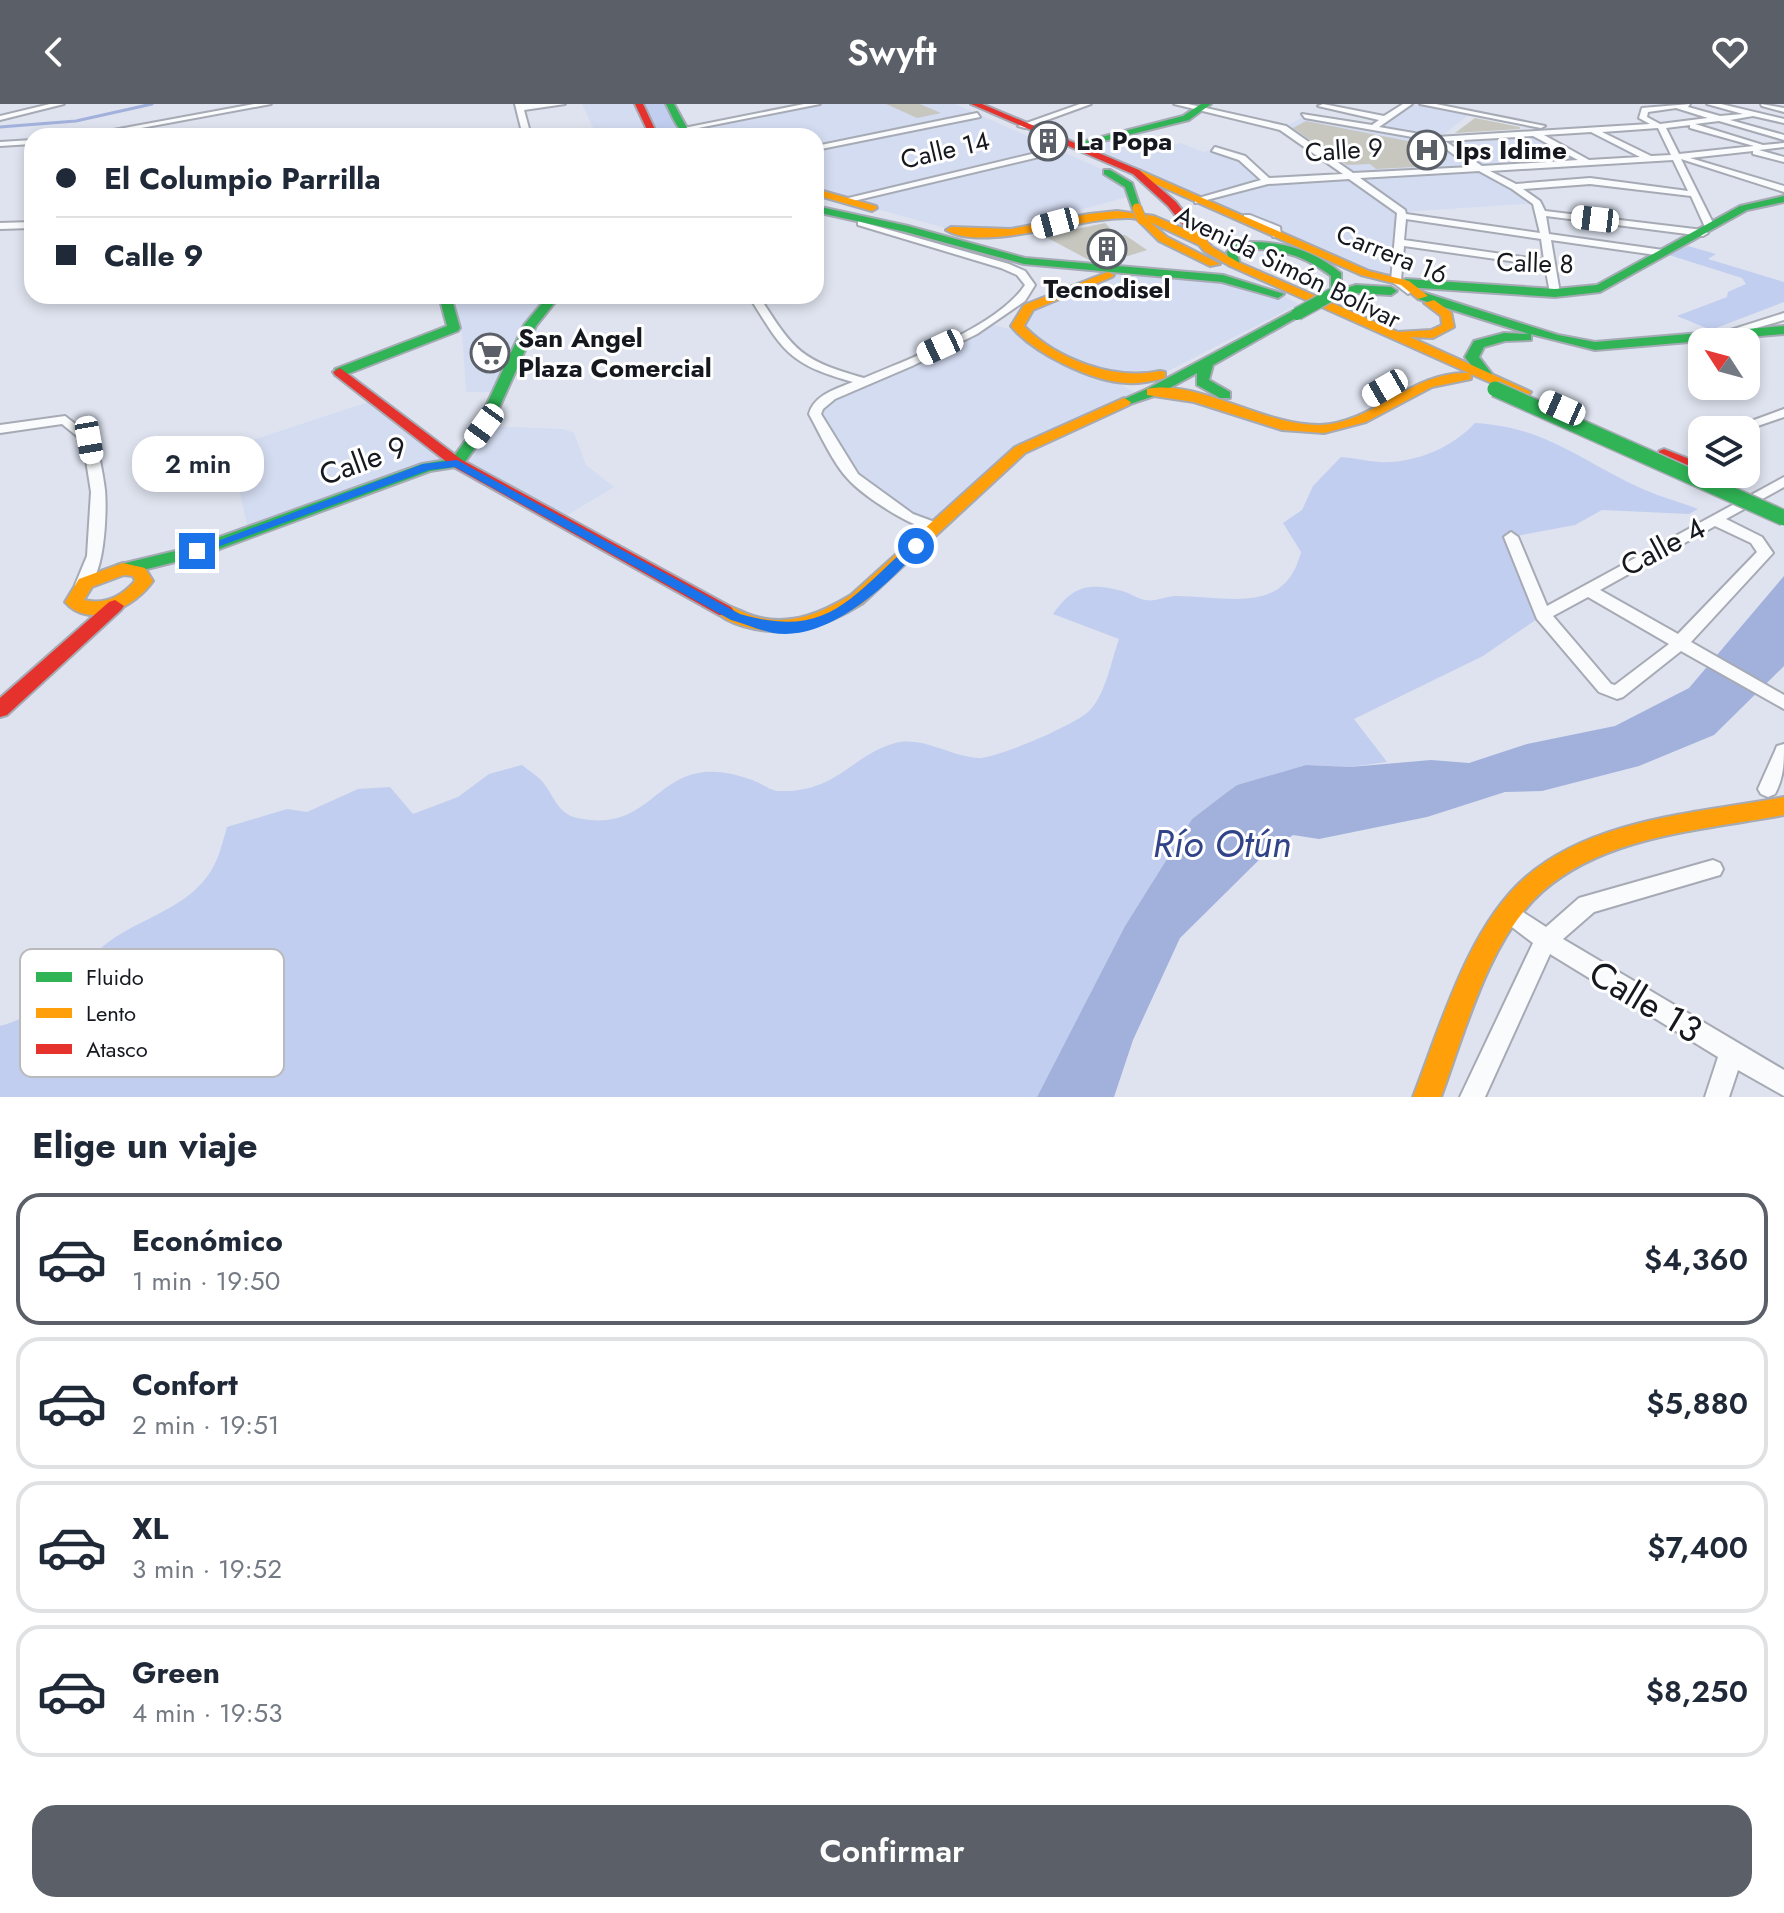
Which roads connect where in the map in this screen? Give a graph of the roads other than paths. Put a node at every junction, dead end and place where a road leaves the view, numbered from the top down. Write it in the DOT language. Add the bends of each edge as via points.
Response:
graph roads {
  1 [pos="60,104"];
  2 [pos="267,104"];
  3 [pos="561,104"];
  4 [pos="639,104"];
  5 [pos="670,104"];
  6 [pos="816,104"];
  7 [pos="955,104"];
  8 [pos="1087,104"];
  9 [pos="1363,104"];
  10 [pos="1408,104"];
  11 [pos="1424,104"];
  12 [pos="1482,104"];
  13 [pos="1696,104"];
  14 [pos="1711,104"];
  15 [pos="1765,104"];
  16 [pos="1324,105"];
  17 [pos="1670,105"];
  18 [pos="520,106"];
  19 [pos="982,106"];
  20 [pos="1196,108"];
  21 [pos="1784,110"];
  22 [pos="1398,111"];
  23 [pos="1471,113"];
  24 [pos="1750,115"];
  25 [pos="1305,116"];
  26 [pos="0,118"];
  27 [pos="1385,119"];
  28 [pos="1717,119"];
  29 [pos="1784,121"];
  30 [pos="1460,122"];
  31 [pos="1025,124"];
  32 [pos="1684,124"];
  33 [pos="1661,126"];
  34 [pos="1371,127"];
  35 [pos="130,128"];
  36 [pos="525,128"];
  37 [pos="650,128"];
  38 [pos="685,128"];
  39 [pos="705,128"];
  40 [pos="1283,128"];
  41 [pos="1591,129"];
  42 [pos="1562,130"];
  43 [pos="1449,131"];
  44 [pos="1534,133"];
  45 [pos="1784,138"];
  46 [pos="1437,139"];
  47 [pos="24,142"];
  48 [pos="0,144"];
  49 [pos="1079,144"];
  50 [pos="1784,145"];
  51 [pos="824,146"];
  52 [pos="1768,148"];
  53 [pos="1215,149"];
  54 [pos="1057,150"];
  55 [pos="1747,150"];
  56 [pos="1784,152"];
  57 [pos="1678,157"];
  58 [pos="1647,158"];
  59 [pos="1784,160"];
  60 [pos="1588,162"];
  61 [pos="1479,168"];
  62 [pos="1138,172"];
  63 [pos="1352,176"];
  64 [pos="1267,181"];
  65 [pos="1590,181"];
  66 [pos="1515,187"];
  67 [pos="1784,189"];
  68 [pos="1693,194"];
  69 [pos="1784,199"];
  70 [pos="845,200"];
  71 [pos="1201,200"];
  72 [pos="824,203"];
  73 [pos="824,206"];
  74 [pos="824,206"];
  75 [pos="1541,213"];
  76 [pos="1402,216"];
  77 [pos="24,225"];
  78 [pos="0,226"];
  79 [pos="1707,230"];
  80 [pos="1544,236"];
  81 [pos="1201,242"];
  82 [pos="1400,242"];
  83 [pos="1663,253"];
  84 [pos="1234,264"];
  85 [pos="1550,264"];
  86 [pos="1125,271"];
  87 [pos="1365,273"];
  88 [pos="1331,290"];
  89 [pos="1417,291"];
  90 [pos="1555,293"];
  91 [pos="447,304"];
  92 [pos="547,304"];
  93 [pos="759,304"];
  94 [pos="1287,306"];
  95 [pos="1341,312"];
  96 [pos="1784,316"];
  97 [pos="990,324"];
  98 [pos="1749,328"];
  99 [pos="1784,330"];
  100 [pos="1022,333"];
  101 [pos="1760,333"];
  102 [pos="1784,336"];
  103 [pos="1526,337"];
  104 [pos="1760,337"];
  105 [pos="1688,341"];
  106 [pos="1688,346"];
  107 [pos="1411,361"];
  108 [pos="1206,364"];
  109 [pos="1488,381"];
  110 [pos="865,382"];
  111 [pos="1156,384"];
  112 [pos="1784,413"];
  113 [pos="1760,421"];
  114 [pos="0,429"];
  115 [pos="457,463"];
  116 [pos="1688,464"];
  117 [pos="1784,481"];
  118 [pos="1741,488"];
  119 [pos="1784,507"];
  120 [pos="1784,518"];
  121 [pos="1715,520"];
  122 [pos="935,527"];
  123 [pos="1511,537"];
  124 [pos="197,551"];
  125 [pos="95,556"];
  126 [pos="118,570"];
  127 [pos="144,581"];
  128 [pos="83,585"];
  129 [pos="1587,589"];
  130 [pos="117,604"];
  131 [pos="78,606"];
  132 [pos="1543,615"];
  133 [pos="1678,645"];
  134 [pos="69,647"];
  135 [pos="1782,702"];
  136 [pos="0,710"];
  137 [pos="1784,751"];
  138 [pos="1768,789"];
  139 [pos="1784,806"];
  140 [pos="1713,869"];
  141 [pos="1512,914"];
  142 [pos="1546,940"];
  143 [pos="1731,1053"];
  144 [pos="1784,1084"];
  145 [pos="1427,1097"];
  146 [pos="1472,1097"];
  147 [pos="1717,1097"];
  1 -- 26 [label="street"];
  2 -- 35 [label="street"];
  3 -- 18 [label="street"];
  4 -- 37 [label="main road"];
  5 -- 38 [label="main road"];
  6 -- 39 [label="street"];
  7 -- 19 [label="main road, Avenida Simón Bolívar"];
  8 -- 31 [label="street"];
  9 -- 22 [label="street"];
  10 -- 22 [label="street"];
  11 -- 23 [label="street"];
  12 -- 23 [label="street"];
  13 -- 17 [label="street"];
  14 -- 24 [label="street"];
  15 -- 21 [label="street"];
  16 -- 25 [label="street"];
  16 -- 27 [label="street"];
  17 -- 28 [label="street"];
  17 -- 33 [label="street" via="1645,110 1643,118"];
  18 -- 36 [label="street"];
  19 -- 31 [label="main road, Avenida Simón Bolívar"];
  19 -- 51 [label="street"];
  19 -- 54 [label="main road, Avenida Simón Bolívar"];
  20 -- 40 [label="street"];
  20 -- 49 [label="main road"];
  22 -- 27 [label="street"];
  23 -- 30 [label="street"];
  23 -- 42 [label="street"];
  24 -- 28 [label="street"];
  24 -- 29 [label="street"];
  25 -- 34 [label="street"];
  25 -- 40 [label="street"];
  27 -- 34 [label="street"];
  28 -- 32 [label="street"];
  28 -- 45 [label="street"];
  31 -- 49 [label="street, Carrera 16"];
  31 -- 62 [label="main road, Avenida Simón Bolívar"];
  32 -- 33 [label="street"];
  32 -- 52 [label="street"];
  33 -- 41 [label="street"];
  33 -- 57 [label="street"];
  34 -- 46 [label="street"];
  40 -- 63 [label="street"];
  41 -- 42 [label="street"];
  41 -- 58 [label="street"];
  42 -- 44 [label="street"];
  43 -- 46 [label="street"];
  44 -- 46 [label="street"];
  44 -- 60 [label="street"];
  46 -- 61 [label="street"];
  47 -- 48 [label="street"];
  49 -- 62 [label="main road, Carrera 16"];
  50 -- 52 [label="street, Calle 9"];
  52 -- 55 [label="street, Calle 9"];
  52 -- 56 [label="street"];
  53 -- 64 [label="street" via="1242,158"];
  54 -- 70 [label="street, Calle 14"];
  54 -- 94 [label="main road, Avenida Simón Bolívar" via="1125,181 1139,214 1171,243"];
  55 -- 57 [label="street, Calle 9"];
  55 -- 59 [label="street"];
  57 -- 58 [label="street, Calle 9"];
  57 -- 67 [label="street"];
  57 -- 68 [label="street"];
  58 -- 60 [label="street, Calle 9"];
  60 -- 61 [label="street, Calle 9"];
  60 -- 65 [label="street"];
  61 -- 63 [label="street, Calle 9"];
  61 -- 66 [label="street"];
  62 -- 71 [label="main road, Carrera 16"];
  62 -- 81 [label="main road, Avenida Simón Bolívar"];
  63 -- 64 [label="street, Calle 9"];
  63 -- 76 [label="street"];
  64 -- 71 [label="street, Calle 9"];
  65 -- 66 [label="street"];
  65 -- 68 [label="street"];
  66 -- 75 [label="street" via="1537,203"];
  68 -- 79 [label="street"];
  69 -- 79 [label="main road, Calle 8" via="1744,208"];
  70 -- 72 [label="main road"];
  70 -- 81 [label="main road" via="980,234 1027,230 1091,214 1127,214 1173,225"];
  71 -- 87 [label="main road, Carrera 16"];
  73 -- 86 [label="main road" via="1024,261"];
  74 -- 97 [label="street" via="1021,273 1028,291"];
  75 -- 79 [label="street"];
  75 -- 80 [label="street"];
  76 -- 80 [label="street"];
  76 -- 82 [label="street"];
  77 -- 78 [label="street"];
  79 -- 83 [label="main road, Calle 8"];
  80 -- 83 [label="street"];
  80 -- 85 [label="street"];
  81 -- 84 [label="main road, Avenida Simón Bolívar"];
  82 -- 85 [label="street"];
  82 -- 89 [label="street"];
  83 -- 90 [label="main road, Calle 8" via="1609,285"];
  84 -- 88 [label="main road" via="1231,254 1237,247 1271,245 1330,268 1337,275"];
  84 -- 95 [label="main road, Avenida Simón Bolívar"];
  85 -- 90 [label="street"];
  86 -- 94 [label="main road" via="1223,279"];
  86 -- 100 [label="main road" via="1028,308 1018,320"];
  87 -- 88 [label="main road"];
  87 -- 89 [label="main road, Carrera 16"];
  88 -- 89 [label="main road"];
  88 -- 94 [label="main road"];
  89 -- 90 [label="main road, Calle 8"];
  89 -- 95 [label="main road" via="1447,315 1450,324 1444,330 1427,335 1397,332"];
  89 -- 103 [label="main road"];
  89 -- 105 [label="main road, Carrera 16" via="1582,344"];
  91 -- 115 [label="main road" via="454,328 340,372"];
  92 -- 115 [label="main road" via="530,325 484,426"];
  93 -- 110 [label="street" via="791,354"];
  94 -- 107 [label="main road, Avenida Simón Bolívar"];
  94 -- 108 [label="main road"];
  94 -- 111 [label="main road"];
  95 -- 109 [label="main road, Avenida Simón Bolívar"];
  96 -- 98 [label="street"];
  97 -- 100 [label="street"];
  97 -- 110 [label="street"];
  99 -- 101 [label="main road"];
  100 -- 111 [label="main road" via="1109,378"];
  102 -- 104 [label="main road"];
  103 -- 106 [label="main road" via="1615,355"];
  103 -- 109 [label="main road" via="1494,339 1475,348 1472,357"];
  107 -- 108 [label="main road" via="1334,418 1302,422 1209,387 1201,376"];
  107 -- 109 [label="main road, Avenida Simón Bolívar"];
  108 -- 111 [label="main road"];
  109 -- 111 [label="main road" via="1433,377 1345,425 1324,429 1272,422"];
  109 -- 116 [label="main road"];
  109 -- 120 [label="main road, bridge"];
  110 -- 122 [label="street" via="831,396 815,414 853,477 908,517"];
  111 -- 122 [label="main road" via="1020,450"];
  112 -- 113 [label="street"];
  114 -- 125 [label="street" via="65,420 89,440 98,492"];
  115 -- 122 [label="main road" via="736,617 765,627 818,624 837,613"];
  115 -- 124 [label="main road, Calle 9" via="427,467"];
  117 -- 121 [label="street, Calle 4"];
  118 -- 119 [label="main road"];
  121 -- 129 [label="street, Calle 4"];
  121 -- 133 [label="street" via="1757,540 1765,553"];
  123 -- 132 [label="street"];
  124 -- 126 [label="main road, Calle 9"];
  124 -- 127 [label="main road, Calle 9"];
  125 -- 126 [label="street"];
  125 -- 128 [label="street"];
  126 -- 127 [label="main road" via="139,572"];
  126 -- 128 [label="main road, Calle 9"];
  127 -- 130 [label="main road, Calle 9"];
  128 -- 131 [label="main road" via="74,597"];
  129 -- 132 [label="street, Calle 4"];
  129 -- 133 [label="street"];
  130 -- 131 [label="main road"];
  130 -- 134 [label="main road"];
  131 -- 134 [label="main road"];
  132 -- 133 [label="street" via="1605,688 1617,693"];
  133 -- 135 [label="street"];
  134 -- 136 [label="main road"];
  137 -- 138 [label="street"];
  139 -- 141 [label="main road" via="1590,851 1553,868"];
  140 -- 142 [label="street" via="1587,905"];
  141 -- 142 [label="street, Calle 13"];
  141 -- 145 [label="main road" via="1484,958"];
  142 -- 143 [label="street, Calle 13"];
  142 -- 146 [label="street"];
  143 -- 144 [label="street, Calle 13"];
  143 -- 147 [label="street"];
}
